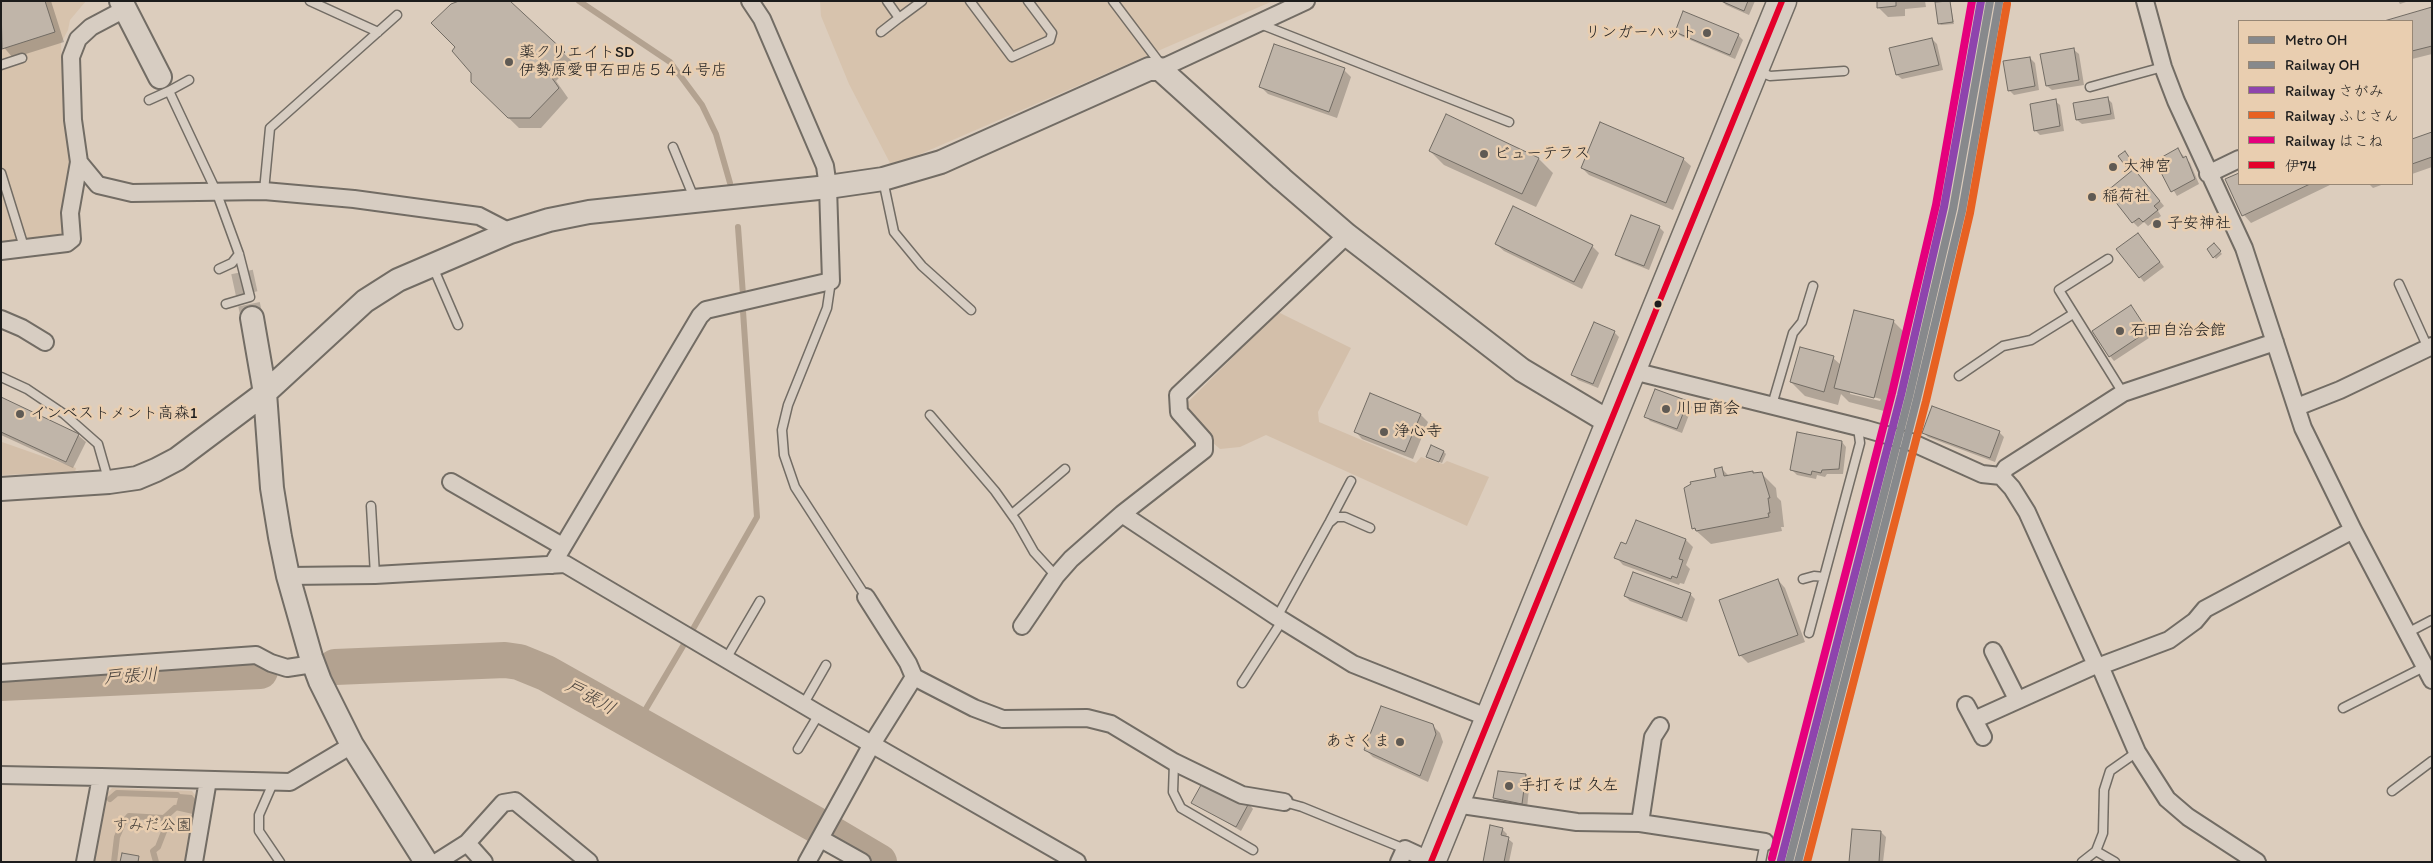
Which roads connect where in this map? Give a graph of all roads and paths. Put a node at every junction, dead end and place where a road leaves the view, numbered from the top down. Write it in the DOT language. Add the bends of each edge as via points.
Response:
graph roads {
  1 [pos="310,1"];
  2 [pos="750,1"];
  3 [pos="887,1"];
  4 [pos="922,1"];
  5 [pos="970,1"];
  6 [pos="1028,1"];
  7 [pos="1113,1"];
  8 [pos="1306,1"];
  9 [pos="1782,1"];
  10 [pos="2145,1"];
  11 [pos="123,5"];
  12 [pos="397,15"];
  13 [pos="899,18"];
  14 [pos="1258,23"];
  15 [pos="378,32"];
  16 [pos="881,32"];
  17 [pos="22,58"];
  18 [pos="1,65"];
  19 [pos="2163,67"];
  20 [pos="1162,68"];
  21 [pos="1754,70"];
  22 [pos="1844,71"];
  23 [pos="188,80"];
  24 [pos="164,84"];
  25 [pos="2090,87"];
  26 [pos="149,100"];
  27 [pos="1509,122"];
  28 [pos="673,147"];
  29 [pos="2238,159"];
  30 [pos="79,162"];
  31 [pos="1,173"];
  32 [pos="2208,174"];
  33 [pos="883,179"];
  34 [pos="828,187"];
  35 [pos="216,191"];
  36 [pos="264,191"];
  37 [pos="695,201"];
  38 [pos="510,232"];
  39 [pos="1347,235"];
  40 [pos="24,247"];
  41 [pos="1,251"];
  42 [pos="239,254"];
  43 [pos="2108,259"];
  44 [pos="432,265"];
  45 [pos="219,269"];
  46 [pos="830,281"];
  47 [pos="2399,284"];
  48 [pos="1813,286"];
  49 [pos="226,304"];
  50 [pos="971,310"];
  51 [pos="2074,314"];
  52 [pos="252,318"];
  53 [pos="1,319"];
  54 [pos="458,325"];
  55 [pos="44,342"];
  56 [pos="2275,342"];
  57 [pos="2430,347"];
  58 [pos="1633,371"];
  59 [pos="1958,376"];
  60 [pos="1,377"];
  61 [pos="265,393"];
  62 [pos="2123,393"];
  63 [pos="1772,405"];
  64 [pos="2297,407"];
  65 [pos="930,415"];
  66 [pos="1610,422"];
  67 [pos="1858,427"];
  68 [pos="1065,469"];
  69 [pos="2001,476"];
  70 [pos="1351,481"];
  71 [pos="109,482"];
  72 [pos="451,482"];
  73 [pos="1,489"];
  74 [pos="370,506"];
  75 [pos="1012,514"];
  76 [pos="1122,514"];
  77 [pos="1329,523"];
  78 [pos="1370,528"];
  79 [pos="2353,530"];
  80 [pos="562,546"];
  81 [pos="552,565"];
  82 [pos="375,575"];
  83 [pos="288,576"];
  84 [pos="1056,576"];
  85 [pos="1824,577"];
  86 [pos="1802,579"];
  87 [pos="866,597"];
  88 [pos="760,601"];
  89 [pos="1279,619"];
  90 [pos="2432,620"];
  91 [pos="1022,626"];
  92 [pos="1809,633"];
  93 [pos="2407,633"];
  94 [pos="1993,651"];
  95 [pos="726,659"];
  96 [pos="313,664"];
  97 [pos="826,665"];
  98 [pos="2098,665"];
  99 [pos="1,673"];
  100 [pos="2428,673"];
  101 [pos="914,677"];
  102 [pos="1242,683"];
  103 [pos="2017,699"];
  104 [pos="803,705"];
  105 [pos="1966,705"];
  106 [pos="2343,708"];
  107 [pos="819,714"];
  108 [pos="1489,718"];
  109 [pos="1974,720"];
  110 [pos="1660,726"];
  111 [pos="1983,737"];
  112 [pos="352,744"];
  113 [pos="872,744"];
  114 [pos="798,749"];
  115 [pos="2137,752"];
  116 [pos="2432,761"];
  117 [pos="1174,762"];
  118 [pos="1,775"];
  119 [pos="100,777"];
  120 [pos="208,780"];
  121 [pos="273,783"];
  122 [pos="2392,790"];
  123 [pos="1284,802"];
  124 [pos="1455,804"];
  125 [pos="1640,823"];
  126 [pos="824,833"];
  127 [pos="1765,842"];
  128 [pos="466,843"];
  129 [pos="1253,850"];
  130 [pos="2096,852"];
  131 [pos="1402,855"];
  132 [pos="85,862"];
  133 [pos="194,862"];
  134 [pos="280,862"];
  135 [pos="426,862"];
  136 [pos="437,862"];
  137 [pos="484,862"];
  138 [pos="589,862"];
  139 [pos="807,862"];
  140 [pos="862,862"];
  141 [pos="1077,862"];
  142 [pos="1431,862"];
  143 [pos="1761,862"];
  144 [pos="2082,862"];
  145 [pos="2115,862"];
  146 [pos="2257,862"];
  1 -- 15 [label="lane"];
  2 -- 34 [label="street" via="762,18 824,166"];
  3 -- 13 [label="lane"];
  4 -- 13 [label="lane"];
  5 -- 6 [label="lane" via="1012,57 1050,40 1052,32"];
  7 -- 20 [label="lane"];
  8 -- 14 [label="street"];
  9 -- 21 [label="highway"];
  10 -- 19 [label="street"];
  11 -- 24 [label="street"];
  11 -- 30 [label="street" via="78,40 71,57 73,120"];
  12 -- 15 [label="lane"];
  13 -- 16 [label="lane"];
  14 -- 20 [label="street"];
  14 -- 27 [label="lane"];
  15 -- 36 [label="lane" via="270,128"];
  17 -- 18 [label="lane"];
  19 -- 25 [label="lane"];
  19 -- 32 [label="street"];
  20 -- 33 [label="street" via="1149,69 941,162"];
  20 -- 39 [label="street"];
  21 -- 22 [label="lane" via="1770,76"];
  21 -- 58 [label="highway"];
  23 -- 24 [label="lane"];
  24 -- 26 [label="lane"];
  24 -- 35 [label="lane"];
  28 -- 37 [label="lane"];
  29 -- 32 [label="street"];
  30 -- 35 [label="street" via="98,185 132,193"];
  30 -- 40 [label="street" via="70,213 72,239 67,243"];
  31 -- 40 [label="lane"];
  32 -- 56 [label="street" via="2244,248"];
  33 -- 34 [label="street"];
  33 -- 50 [label="lane" via="894,232 922,266"];
  34 -- 37 [label="street"];
  34 -- 46 [label="street"];
  35 -- 36 [label="street"];
  35 -- 42 [label="lane"];
  36 -- 38 [label="street" via="479,216"];
  37 -- 38 [label="street" via="589,212"];
  38 -- 44 [label="street"];
  39 -- 66 [label="street" via="1522,370"];
  39 -- 76 [label="street" via="1178,395 1179,412 1204,440 1204,450"];
  40 -- 41 [label="street"];
  42 -- 45 [label="lane" via="232,263"];
  42 -- 49 [label="lane" via="250,297"];
  43 -- 51 [label="lane" via="2058,290"];
  44 -- 54 [label="lane"];
  44 -- 61 [label="street" via="398,280 365,301"];
  46 -- 80 [label="street" via="706,310"];
  46 -- 87 [label="lane" via="827,308 788,405 782,430 784,455 795,487"];
  47 -- 57 [label="lane"];
  48 -- 63 [label="lane" via="1802,322 1793,334"];
  51 -- 59 [label="lane" via="2031,340 2002,346"];
  51 -- 62 [label="lane"];
  52 -- 61 [label="street"];
  53 -- 55 [label="street"];
  56 -- 62 [label="street"];
  56 -- 64 [label="street"];
  57 -- 64 [label="street"];
  58 -- 63 [label="street"];
  58 -- 66 [label="highway"];
  60 -- 71 [label="lane" via="27,389 64,414 98,444"];
  61 -- 71 [label="street" via="177,459 137,478"];
  61 -- 83 [label="street" via="272,488"];
  62 -- 69 [label="street" via="2006,468"];
  63 -- 67 [label="street"];
  64 -- 79 [label="street" via="2303,428"];
  65 -- 75 [label="lane"];
  66 -- 108 [label="highway"];
  67 -- 69 [label="street" via="1911,442 1982,474"];
  67 -- 85 [label="lane" via="1860,443"];
  68 -- 75 [label="lane"];
  69 -- 98 [label="street" via="2027,512"];
  70 -- 77 [label="lane"];
  71 -- 73 [label="street"];
  72 -- 80 [label="street"];
  74 -- 82 [label="lane"];
  75 -- 84 [label="lane" via="1034,552"];
  76 -- 84 [label="street"];
  76 -- 89 [label="street"];
  77 -- 78 [label="lane" via="1345,517"];
  77 -- 89 [label="lane"];
  79 -- 93 [label="street"];
  79 -- 98 [label="street" via="2205,608 2196,621 2170,640"];
  80 -- 81 [label="street"];
  81 -- 82 [label="street"];
  81 -- 95 [label="street" via="565,564"];
  82 -- 83 [label="street"];
  83 -- 96 [label="street"];
  84 -- 91 [label="street"];
  85 -- 86 [label="lane"];
  85 -- 92 [label="lane"];
  87 -- 101 [label="street" via="908,662"];
  88 -- 95 [label="lane"];
  89 -- 102 [label="lane"];
  89 -- 108 [label="street" via="1354,664"];
  90 -- 93 [label="lane"];
  93 -- 100 [label="street"];
  94 -- 103 [label="street" via="2006,663"];
  95 -- 104 [label="street"];
  96 -- 99 [label="street" via="287,668 256,655"];
  96 -- 112 [label="street"];
  97 -- 104 [label="lane"];
  98 -- 103 [label="street"];
  98 -- 115 [label="street"];
  100 -- 106 [label="lane"];
  101 -- 113 [label="street"];
  101 -- 117 [label="street" via="977,703 1003,719 1087,718 1111,724"];
  103 -- 109 [label="street"];
  104 -- 107 [label="street"];
  105 -- 109 [label="street"];
  107 -- 113 [label="street"];
  107 -- 114 [label="lane"];
  108 -- 124 [label="highway"];
  109 -- 111 [label="street"];
  110 -- 125 [label="street" via="1653,736"];
  112 -- 121 [label="street" via="290,782"];
  112 -- 135 [label="street"];
  113 -- 126 [label="street"];
  113 -- 141 [label="street"];
  115 -- 130 [label="lane" via="2110,771 2104,790 2103,833"];
  115 -- 146 [label="street" via="2167,799 2188,817"];
  116 -- 122 [label="lane"];
  117 -- 123 [label="street" via="1242,795"];
  117 -- 129 [label="lane" via="1173,792 1181,808"];
  118 -- 119 [label="street"];
  119 -- 120 [label="street"];
  119 -- 132 [label="street"];
  120 -- 121 [label="street"];
  120 -- 133 [label="street"];
  121 -- 134 [label="lane" via="259,815 259,831"];
  123 -- 131 [label="lane" via="1302,807"];
  124 -- 125 [label="street" via="1577,822"];
  124 -- 142 [label="highway"];
  125 -- 127 [label="street"];
  126 -- 139 [label="street"];
  126 -- 140 [label="street"];
  127 -- 143 [label="lane"];
  128 -- 136 [label="street"];
  128 -- 137 [label="street"];
  128 -- 138 [label="street" via="503,803 515,801"];
  130 -- 144 [label="lane"];
  130 -- 145 [label="lane"];
  131 -- 142 [label="street"];
}
